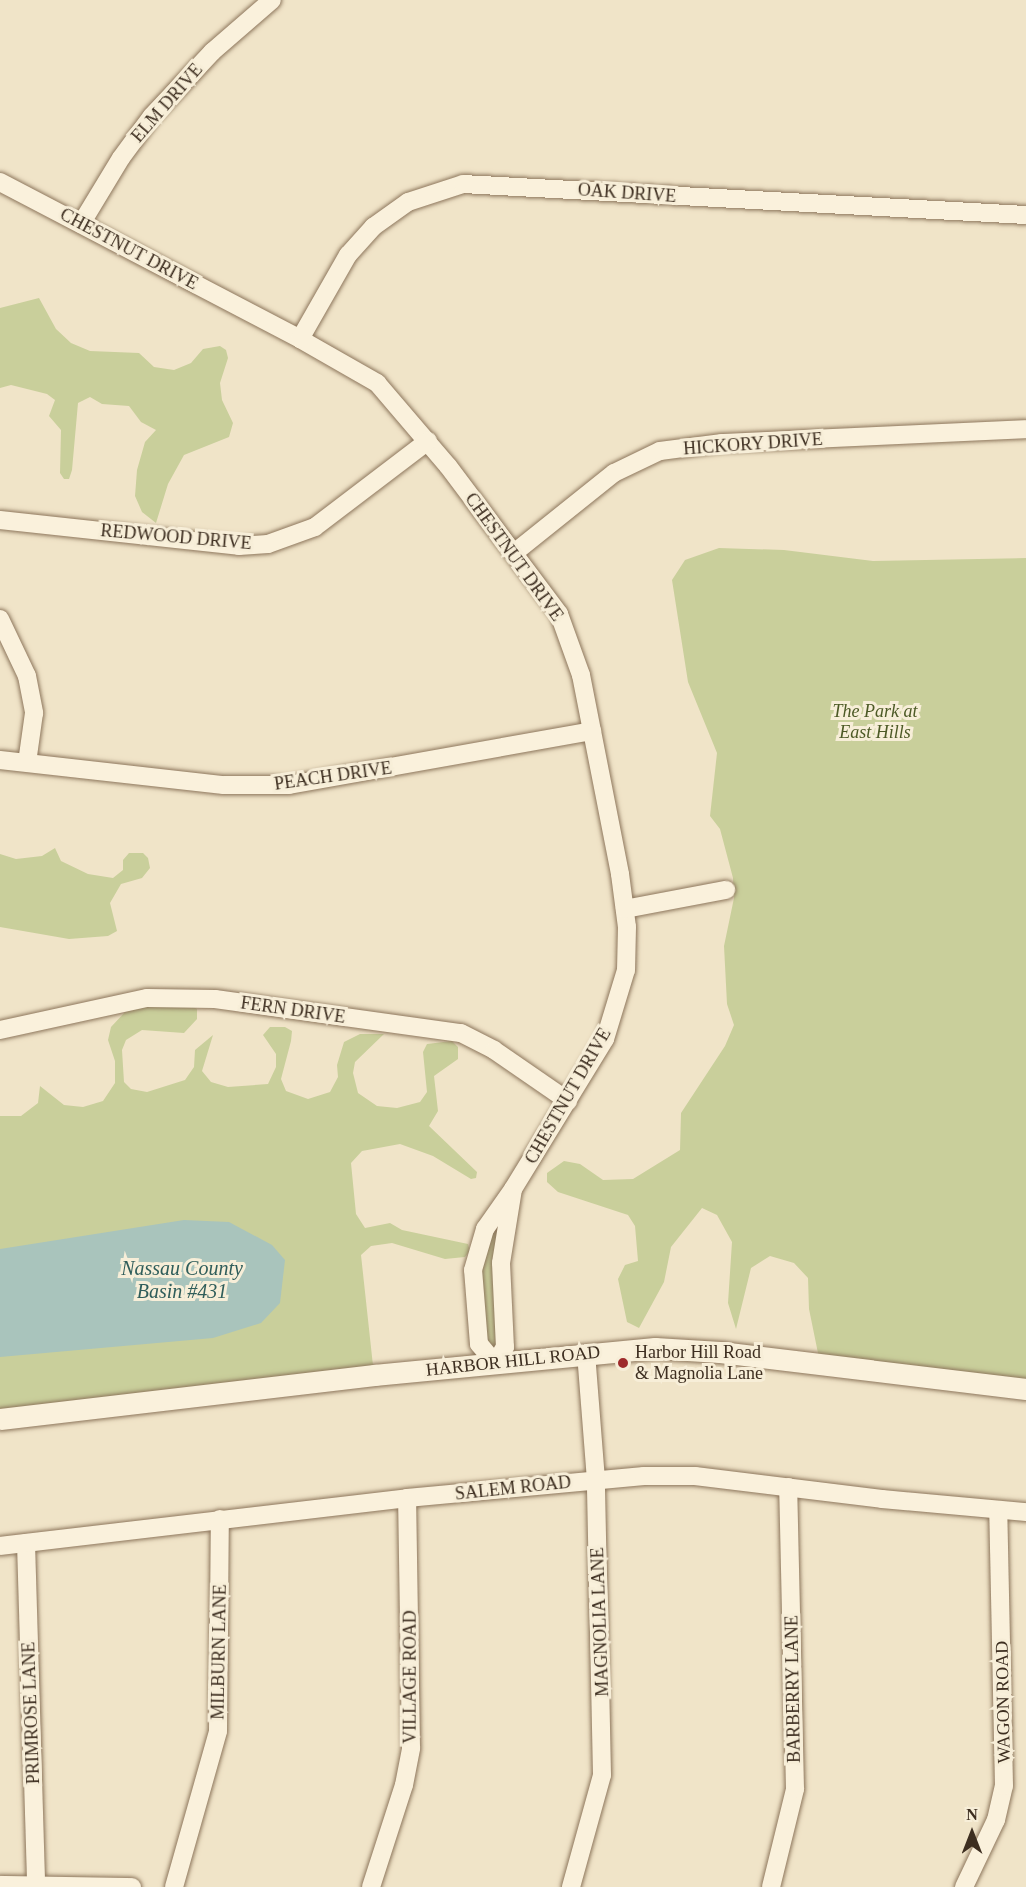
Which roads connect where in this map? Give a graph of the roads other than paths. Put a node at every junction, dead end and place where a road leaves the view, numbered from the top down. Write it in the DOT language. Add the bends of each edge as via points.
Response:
graph roads {
  1 [pos="272,0"];
  2 [pos="0,182"];
  3 [pos="1026,215"];
  4 [pos="81,224"];
  5 [pos="300,339"];
  6 [pos="1026,429"];
  7 [pos="428,441"];
  8 [pos="0,520"];
  9 [pos="514,553"];
  10 [pos="0,619"];
  11 [pos="592,731"];
  12 [pos="0,760"];
  13 [pos="27,763"];
  14 [pos="726,890"];
  15 [pos="625,909"];
  16 [pos="0,1030"];
  17 [pos="568,1101"];
  18 [pos="513,1189"];
  19 [pos="586,1354"];
  20 [pos="495,1363"];
  21 [pos="1026,1389"];
  22 [pos="0,1419"];
  23 [pos="596,1480"];
  24 [pos="788,1487"];
  25 [pos="407,1498"];
  26 [pos="998,1510"];
  27 [pos="1026,1512"];
  28 [pos="220,1519"];
  29 [pos="26,1543"];
  30 [pos="0,1546"];
  31 [pos="0,1884"];
  32 [pos="36,1884"];
  33 [pos="132,1887"];
  34 [pos="174,1887"];
  35 [pos="372,1887"];
  36 [pos="571,1887"];
  37 [pos="771,1887"];
  38 [pos="964,1887"];
  1 -- 4 [label="street, ELM DRIVE" via="212,52 152,116"];
  2 -- 4 [label="street, CHESTNUT DRIVE"];
  3 -- 5 [label="street, OAK DRIVE" via="463,184 408,202 373,226 348,255"];
  4 -- 5 [label="street, CHESTNUT DRIVE"];
  5 -- 7 [label="street, CHESTNUT DRIVE" via="377,383"];
  6 -- 9 [label="street, HICKORY DRIVE" via="722,443 660,451 614,473"];
  7 -- 8 [label="street, REDWOOD DRIVE" via="315,527 267,544 239,546"];
  7 -- 9 [label="street, CHESTNUT DRIVE"];
  9 -- 11 [label="street, CHESTNUT DRIVE" via="545,594 569,636"];
  10 -- 13 [label="street" via="27,676 34,713"];
  11 -- 13 [label="street, PEACH DRIVE" via="289,785 224,785"];
  11 -- 15 [label="street, CHESTNUT DRIVE"];
  12 -- 13 [label="street, PEACH DRIVE"];
  14 -- 15 [label="street"];
  15 -- 17 [label="street, CHESTNUT DRIVE" via="622,990 604,1039"];
  16 -- 17 [label="street, FERN DRIVE" via="147,998 215,999 461,1033 494,1050"];
  17 -- 18 [label="street, CHESTNUT DRIVE"];
  18 -- 20 [label="street, CHESTNUT DRIVE" via="501,1263 506,1347"];
  18 -- 20 [label="street, CHESTNUT DRIVE" via="485,1229 473,1270 479,1344"];
  19 -- 20 [label="street, HARBOR HILL ROAD"];
  19 -- 21 [label="street, HARBOR HILL ROAD" via="696,1349"];
  19 -- 23 [label="street, MAGNOLIA LANE"];
  20 -- 22 [label="street, HARBOR HILL ROAD"];
  23 -- 24 [label="street, SALEM ROAD" via="683,1475"];
  23 -- 25 [label="street, SALEM ROAD"];
  23 -- 36 [label="street, MAGNOLIA LANE" via="602,1775"];
  24 -- 26 [label="street, SALEM ROAD"];
  24 -- 37 [label="street, BARBERRY LANE" via="795,1789"];
  25 -- 28 [label="street, SALEM ROAD"];
  25 -- 35 [label="street, VILLAGE ROAD" via="411,1748 404,1785"];
  26 -- 27 [label="street, SALEM ROAD"];
  26 -- 38 [label="street, WAGON ROAD" via="1004,1786 992,1830"];
  28 -- 29 [label="street, SALEM ROAD"];
  28 -- 34 [label="street, MILBURN LANE" via="218,1731"];
  29 -- 30 [label="street, SALEM ROAD"];
  29 -- 32 [label="street, PRIMROSE LANE"];
  31 -- 32 [label="street"];
  32 -- 33 [label="street"];
}
